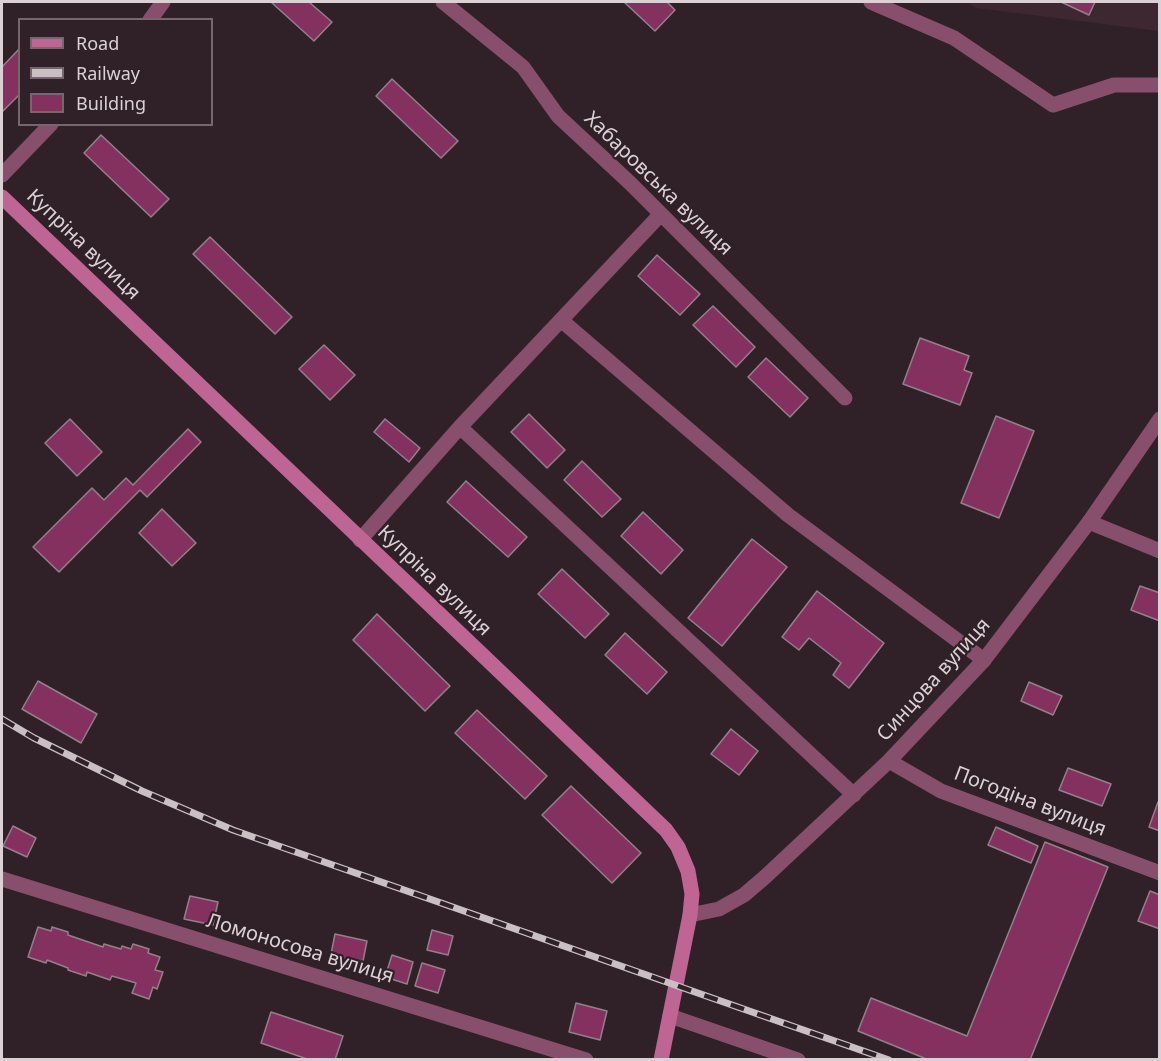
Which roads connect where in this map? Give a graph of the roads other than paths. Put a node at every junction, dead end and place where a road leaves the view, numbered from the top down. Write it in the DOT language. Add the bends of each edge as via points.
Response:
graph roads {
  1 [pos="163,2"];
  2 [pos="443,2"];
  3 [pos="870,2"];
  4 [pos="151,18"];
  5 [pos="1160,85"];
  6 [pos="49,126"];
  7 [pos="2,175"];
  8 [pos="2,197"];
  9 [pos="660,215"];
  10 [pos="561,320"];
  11 [pos="845,398"];
  12 [pos="1160,419"];
  13 [pos="460,427"];
  14 [pos="1089,522"];
  15 [pos="360,540"];
  16 [pos="1160,551"];
  17 [pos="984,660"];
  18 [pos="889,761"];
  19 [pos="854,795"];
  20 [pos="1160,873"];
  21 [pos="2,879"];
  22 [pos="690,915"];
  23 [pos="670,1016"];
  24 [pos="586,1059"];
  25 [pos="661,1059"];
  26 [pos="798,1059"];
  1 -- 4 [label="street"];
  2 -- 9 [label="street, Хабаровська вулиця" via="523,67 558,116"];
  3 -- 5 [label="street" via="954,38 1053,105 1114,85"];
  6 -- 7 [label="street"];
  8 -- 15 [label="main road, Купріна вулиця"];
  9 -- 10 [label="street"];
  9 -- 11 [label="street, Хабаровська вулиця"];
  10 -- 13 [label="street"];
  10 -- 17 [label="street" via="788,515"];
  12 -- 14 [label="street, Синцова вулиця"];
  13 -- 15 [label="street"];
  13 -- 19 [label="street"];
  14 -- 16 [label="street"];
  14 -- 17 [label="street, Синцова вулиця"];
  15 -- 22 [label="main road, Купріна вулиця" via="666,830 688,871"];
  17 -- 18 [label="street, Синцова вулиця"];
  18 -- 19 [label="street, Синцова вулиця"];
  18 -- 20 [label="street, Погодіна вулиця" via="941,791"];
  19 -- 22 [label="street, Синцова вулиця" via="744,895 719,909"];
  21 -- 24 [label="street, Ломоносова вулиця"];
  22 -- 23 [label="main road, Купріна вулиця"];
  23 -- 25 [label="main road, Купріна вулиця"];
  23 -- 26 [label="street"];
}
